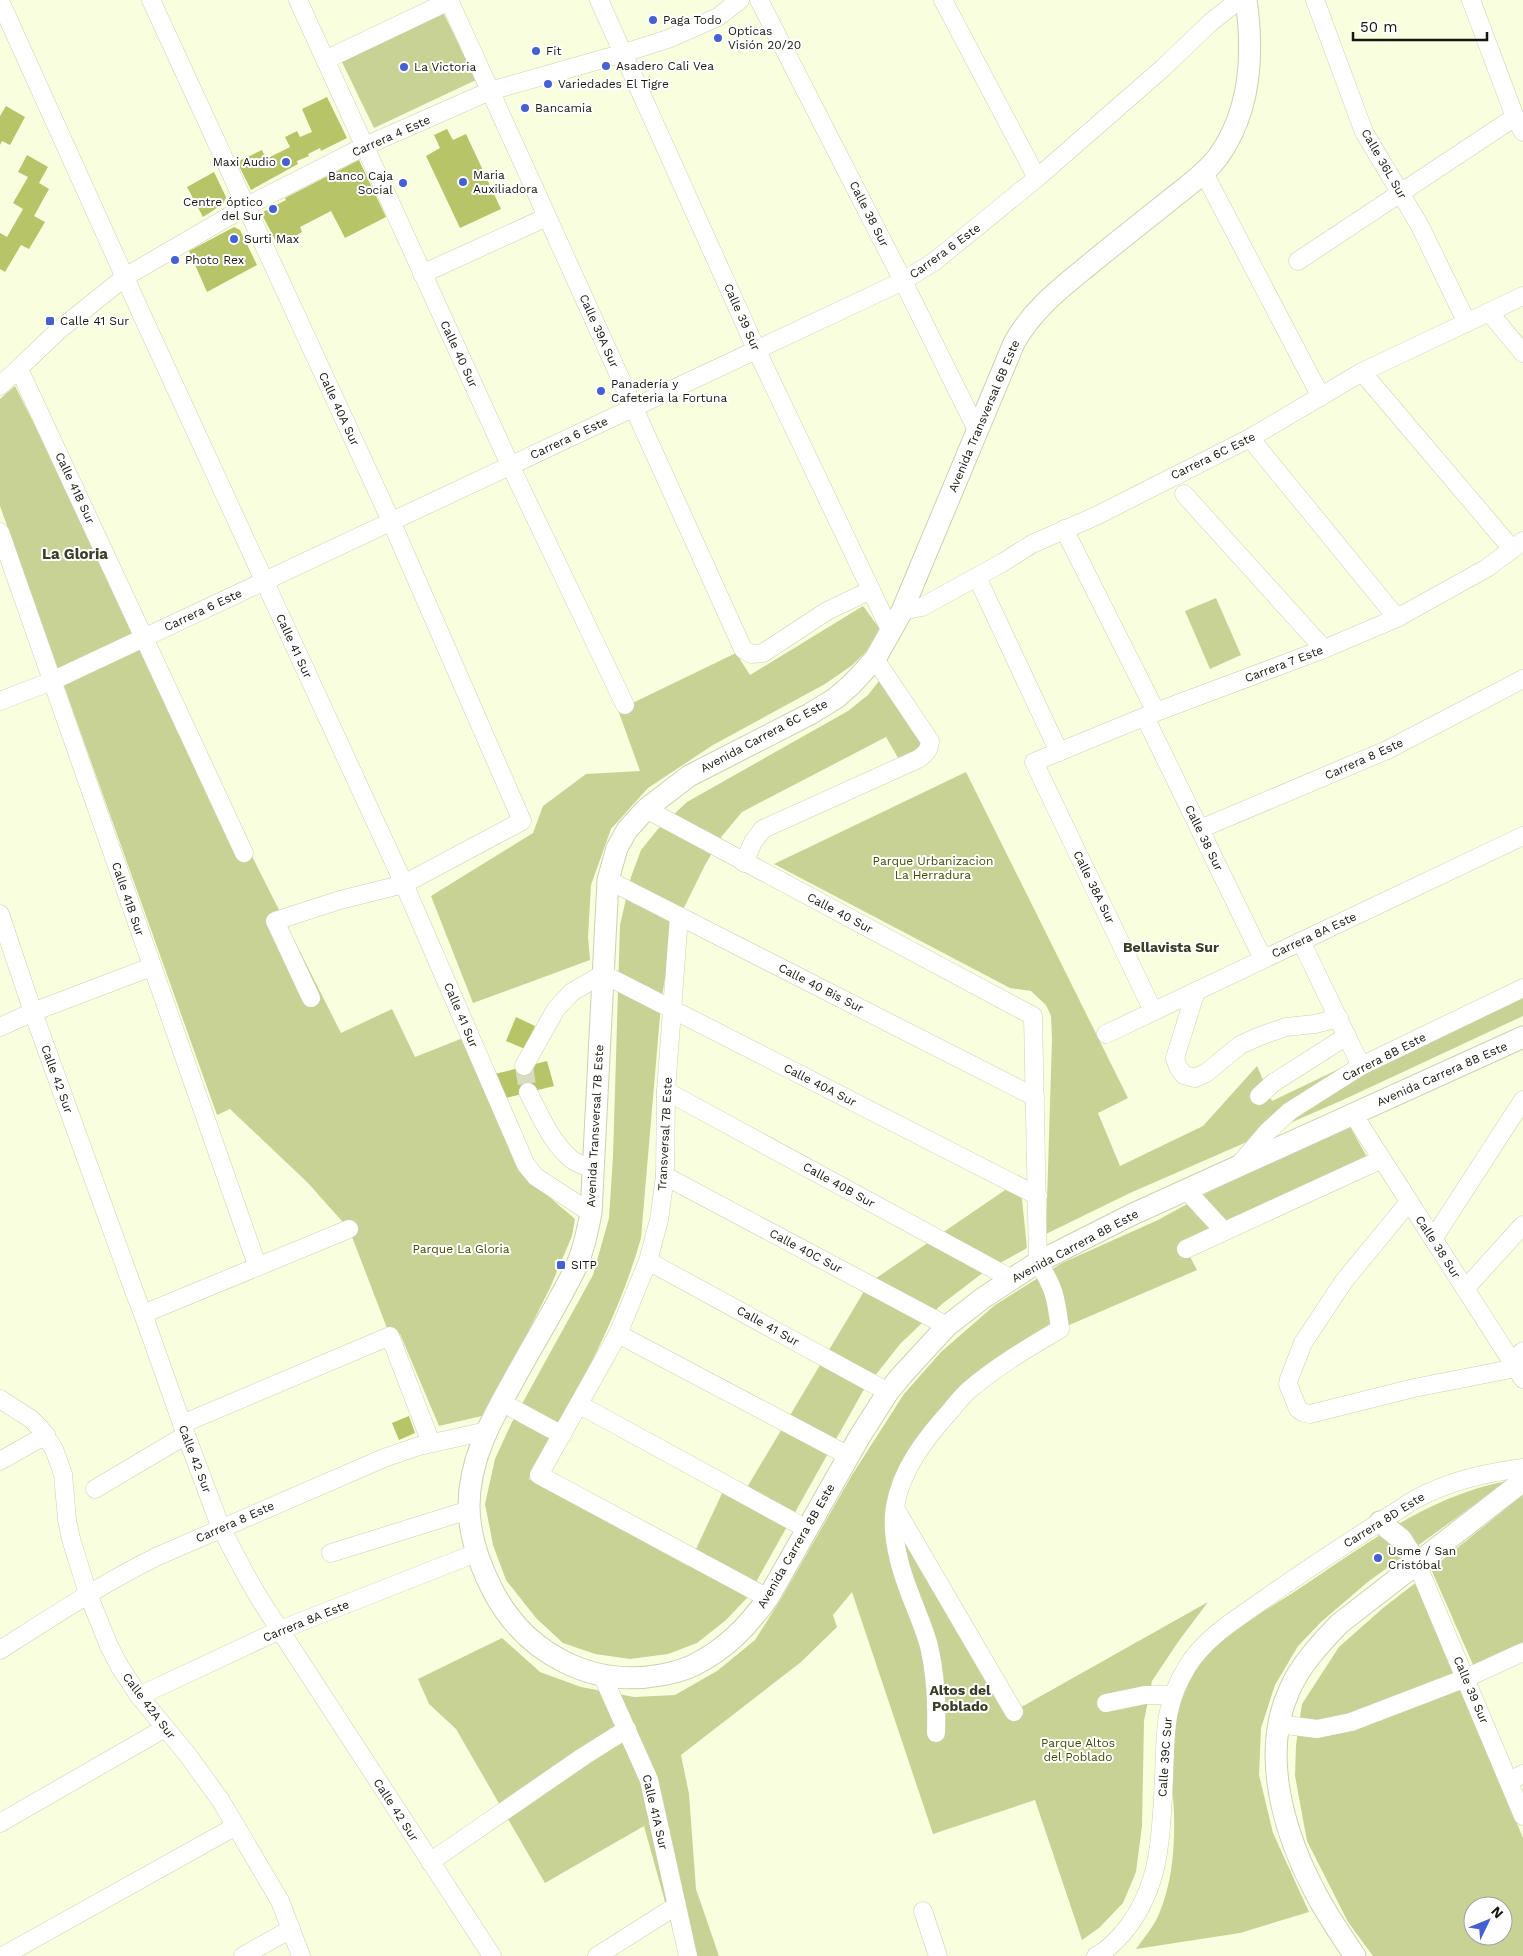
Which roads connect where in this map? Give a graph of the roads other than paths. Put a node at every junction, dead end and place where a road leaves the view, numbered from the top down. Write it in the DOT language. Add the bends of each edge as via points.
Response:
graph roads {
  1 [pos="151,0"];
  2 [pos="298,0"];
  3 [pos="449,0"];
  4 [pos="599,0"];
  5 [pos="740,0"];
  6 [pos="758,0"];
  7 [pos="944,0"];
  8 [pos="1239,0"];
  9 [pos="1246,0"];
  10 [pos="1315,0"];
  11 [pos="1471,0"];
  12 [pos="0,1"];
  13 [pos="624,53"];
  14 [pos="325,60"];
  15 [pos="490,91"];
  16 [pos="1519,125"];
  17 [pos="364,146"];
  18 [pos="1210,165"];
  19 [pos="1037,178"];
  20 [pos="1400,193"];
  21 [pos="245,206"];
  22 [pos="548,217"];
  23 [pos="1298,261"];
  24 [pos="422,274"];
  25 [pos="124,277"];
  26 [pos="903,281"];
  27 [pos="1523,296"];
  28 [pos="1489,312"];
  29 [pos="1467,323"];
  30 [pos="757,351"];
  31 [pos="1523,353"];
  32 [pos="19,369"];
  33 [pos="1362,372"];
  34 [pos="0,386"];
  35 [pos="1321,397"];
  36 [pos="633,408"];
  37 [pos="977,430"];
  38 [pos="1250,438"];
  39 [pos="510,465"];
  40 [pos="1184,494"];
  41 [pos="392,521"];
  42 [pos="1064,529"];
  43 [pos="0,532"];
  44 [pos="1518,545"];
  45 [pos="5,568"];
  46 [pos="977,577"];
  47 [pos="264,581"];
  48 [pos="871,590"];
  49 [pos="902,611"];
  50 [pos="1397,618"];
  51 [pos="891,632"];
  52 [pos="144,638"];
  53 [pos="1324,649"];
  54 [pos="875,659"];
  55 [pos="1523,679"];
  56 [pos="52,681"];
  57 [pos="0,701"];
  58 [pos="625,705"];
  59 [pos="1151,715"];
  60 [pos="1059,752"];
  61 [pos="1034,762"];
  62 [pos="646,809"];
  63 [pos="1200,829"];
  64 [pos="1523,836"];
  65 [pos="244,853"];
  66 [pos="744,862"];
  67 [pos="608,880"];
  68 [pos="404,884"];
  69 [pos="0,914"];
  70 [pos="679,916"];
  71 [pos="1301,941"];
  72 [pos="1263,959"];
  73 [pos="151,967"];
  74 [pos="603,974"];
  75 [pos="1523,988"];
  76 [pos="1196,991"];
  77 [pos="311,998"];
  78 [pos="672,1009"];
  79 [pos="1154,1011"];
  80 [pos="32,1012"];
  81 [pos="1339,1018"];
  82 [pos="0,1027"];
  83 [pos="1106,1034"];
  84 [pos="1347,1036"];
  85 [pos="1523,1037"];
  86 [pos="524,1066"];
  87 [pos="1361,1066"];
  88 [pos="666,1091"];
  89 [pos="528,1092"];
  90 [pos="1259,1096"];
  91 [pos="1035,1097"];
  92 [pos="1523,1100"];
  93 [pos="1353,1114"];
  94 [pos="1382,1159"];
  95 [pos="1237,1167"];
  96 [pos="593,1170"];
  97 [pos="665,1176"];
  98 [pos="1186,1190"];
  99 [pos="1038,1196"];
  100 [pos="1409,1202"];
  101 [pos="591,1213"];
  102 [pos="1523,1225"];
  103 [pos="349,1229"];
  104 [pos="1224,1231"];
  105 [pos="1433,1239"];
  106 [pos="1186,1249"];
  107 [pos="648,1261"];
  108 [pos="1038,1262"];
  109 [pos="257,1265"];
  110 [pos="1012,1279"];
  111 [pos="1465,1289"];
  112 [pos="143,1314"];
  113 [pos="947,1326"];
  114 [pos="618,1334"];
  115 [pos="1518,1365"];
  116 [pos="888,1392"];
  117 [pos="0,1399"];
  118 [pos="501,1402"];
  119 [pos="580,1405"];
  120 [pos="184,1429"];
  121 [pos="487,1431"];
  122 [pos="46,1435"];
  123 [pos="562,1435"];
  124 [pos="431,1443"];
  125 [pos="849,1456"];
  126 [pos="0,1461"];
  127 [pos="1523,1468"];
  128 [pos="1523,1481"];
  129 [pos="95,1489"];
  130 [pos="895,1508"];
  131 [pos="469,1510"];
  132 [pos="1380,1522"];
  133 [pos="221,1528"];
  134 [pos="808,1529"];
  135 [pos="331,1553"];
  136 [pos="476,1553"];
  137 [pos="1417,1564"];
  138 [pos="1284,1586"];
  139 [pos="88,1594"];
  140 [pos="768,1598"];
  141 [pos="280,1630"];
  142 [pos="0,1650"];
  143 [pos="1523,1652"];
  144 [pos="602,1675"];
  145 [pos="1466,1678"];
  146 [pos="1174,1695"];
  147 [pos="139,1696"];
  148 [pos="1106,1703"];
  149 [pos="1014,1712"];
  150 [pos="1278,1724"];
  151 [pos="165,1728"];
  152 [pos="628,1729"];
  153 [pos="936,1733"];
  154 [pos="1516,1778"];
  155 [pos="1523,1816"];
  156 [pos="0,1823"];
  157 [pos="236,1826"];
  158 [pos="430,1862"];
  159 [pos="676,1906"];
  160 [pos="923,1910"];
  161 [pos="291,1929"];
  162 [pos="3,1956"];
  163 [pos="243,1956"];
  164 [pos="301,1956"];
  165 [pos="492,1956"];
  166 [pos="597,1956"];
  167 [pos="688,1956"];
  168 [pos="938,1956"];
  169 [pos="1096,1956"];
  170 [pos="1355,1956"];
  1 -- 21 [label="street, Calle 40A Sur"];
  2 -- 14 [label="street, Calle 40 Sur"];
  3 -- 14 [label="street"];
  3 -- 15 [label="street, Calle 39A Sur"];
  4 -- 13 [label="street, Calle 39 Sur"];
  5 -- 13 [label="street, Carrera 4 Este" via="718,18"];
  6 -- 26 [label="street, Calle 38 Sur"];
  7 -- 19 [label="street"];
  8 -- 19 [label="street, Carrera 6 Este"];
  9 -- 18 [label="main road" via="1250,66 1243,105 1233,130"];
  10 -- 20 [label="street, Calle 36L Sur" via="1364,132"];
  11 -- 16 [label="street"];
  12 -- 25 [label="street, Calle 41 Sur"];
  13 -- 15 [label="street, Carrera 4 Este"];
  13 -- 30 [label="street, Calle 39 Sur"];
  14 -- 17 [label="street, Calle 40 Sur"];
  15 -- 17 [label="street, Carrera 4 Este"];
  15 -- 22 [label="street, Calle 39A Sur"];
  16 -- 20 [label="street"];
  17 -- 21 [label="street, Carrera 4 Este"];
  17 -- 24 [label="street, Calle 40 Sur"];
  18 -- 35 [label="street"];
  18 -- 37 [label="main road, Avenida Transversal 6B Este" via="1031,316 1014,343"];
  19 -- 26 [label="street, Carrera 6 Este" via="935,261"];
  20 -- 23 [label="street"];
  20 -- 29 [label="street, Calle 36L Sur" via="1420,226"];
  21 -- 25 [label="street, Carrera 4 Este"];
  21 -- 41 [label="street, Calle 40A Sur"];
  22 -- 24 [label="street"];
  22 -- 36 [label="street, Calle 39A Sur"];
  24 -- 39 [label="street, Calle 40 Sur"];
  25 -- 32 [label="street, Carrera 4 Este" via="59,330"];
  25 -- 47 [label="street, Calle 41 Sur"];
  26 -- 30 [label="street, Carrera 6 Este"];
  26 -- 37 [label="street, Calle 38 Sur"];
  27 -- 28 [label="street, Carrera 6C Este"];
  28 -- 29 [label="street, Carrera 6C Este"];
  28 -- 31 [label="street"];
  29 -- 33 [label="street, Carrera 6C Este"];
  30 -- 36 [label="street, Carrera 6 Este"];
  30 -- 48 [label="street, Calle 39 Sur"];
  32 -- 34 [label="street, Carrera 4 Este"];
  32 -- 52 [label="street, Calle 41B Sur"];
  33 -- 35 [label="street, Carrera 6C Este"];
  33 -- 44 [label="street"];
  35 -- 38 [label="street, Carrera 6C Este"];
  36 -- 39 [label="street, Carrera 6 Este"];
  36 -- 48 [label="street, Calle 39A Sur" via="748,653 763,653 827,611"];
  37 -- 49 [label="main road, Avenida Transversal 6B Este"];
  38 -- 42 [label="street, Carrera 6C Este"];
  38 -- 50 [label="street"];
  39 -- 41 [label="street, Carrera 6 Este"];
  39 -- 58 [label="street, Calle 40 Sur"];
  40 -- 53 [label="street"];
  41 -- 47 [label="street, Carrera 6 Este"];
  41 -- 68 [label="street, Calle 40A Sur" via="522,821"];
  42 -- 46 [label="street, Carrera 6C Este"];
  42 -- 59 [label="street, Calle 38 Sur"];
  43 -- 45 [label="street, Calle 41B Sur"];
  44 -- 50 [label="street, Carrera 7 Este" via="1486,568"];
  45 -- 56 [label="street, Calle 41B Sur"];
  46 -- 49 [label="street, Carrera 6C Este" via="922,607"];
  46 -- 60 [label="street"];
  47 -- 52 [label="street, Carrera 6 Este"];
  47 -- 68 [label="street, Calle 41 Sur"];
  48 -- 51 [label="street, Calle 39 Sur"];
  49 -- 51 [label="main road, Avenida Transversal 6B Este"];
  50 -- 53 [label="street, Carrera 7 Este"];
  51 -- 54 [label="main road, Avenida Carrera 6C Este"];
  52 -- 56 [label="street, Carrera 6 Este"];
  52 -- 65 [label="street, Calle 41B Sur"];
  53 -- 59 [label="street, Carrera 7 Este"];
  54 -- 62 [label="main road, Avenida Carrera 6C Este" via="836,698 689,776"];
  54 -- 66 [label="street" via="930,741 925,755 763,830"];
  55 -- 63 [label="street, Carrera 8 Este" via="1387,750"];
  56 -- 57 [label="street, Carrera 6 Este"];
  56 -- 73 [label="street, Calle 41B Sur"];
  59 -- 60 [label="street, Carrera 7 Este"];
  59 -- 63 [label="street, Calle 38 Sur"];
  60 -- 61 [label="street, Carrera 7 Este"];
  61 -- 79 [label="street, Calle 38A Sur"];
  62 -- 66 [label="street, Calle 40 Sur"];
  62 -- 67 [label="main road, Avenida Transversal 7B Este" via="627,830 617,848"];
  63 -- 72 [label="street, Calle 38 Sur"];
  64 -- 71 [label="street, Carrera 8A Este"];
  66 -- 91 [label="street, Calle 40 Sur" via="1033,1016"];
  67 -- 70 [label="street, Calle 40 Bis Sur"];
  67 -- 74 [label="main road, Avenida Transversal 7B Este"];
  68 -- 77 [label="street" via="275,921"];
  68 -- 101 [label="street, Calle 41 Sur" via="526,1164 536,1177"];
  69 -- 80 [label="street, Calle 42 Sur"];
  70 -- 78 [label="street, Transversal 7B Este"];
  70 -- 91 [label="street, Calle 40 Bis Sur"];
  71 -- 72 [label="street, Carrera 8A Este"];
  71 -- 81 [label="street"];
  72 -- 76 [label="street, Carrera 8A Este"];
  73 -- 80 [label="street"];
  73 -- 109 [label="street, Calle 41B Sur"];
  74 -- 78 [label="street, Calle 40A Sur"];
  74 -- 86 [label="street" via="572,992 556,1009"];
  74 -- 96 [label="main road, Avenida Transversal 7B Este"];
  75 -- 87 [label="street, Carrera 8B Este"];
  76 -- 79 [label="street, Carrera 8A Este"];
  76 -- 81 [label="street" via="1175,1058 1184,1075 1195,1078 1260,1036 1286,1027"];
  78 -- 88 [label="street, Transversal 7B Este"];
  78 -- 99 [label="street, Calle 40A Sur"];
  79 -- 83 [label="street, Carrera 8A Este"];
  80 -- 82 [label="street"];
  80 -- 112 [label="street, Calle 42 Sur"];
  81 -- 84 [label="street"];
  84 -- 87 [label="street"];
  84 -- 90 [label="street" via="1273,1083"];
  85 -- 93 [label="main road, Avenida Carrera 8B Este"];
  87 -- 95 [label="street, Carrera 8B Este" via="1290,1111"];
  88 -- 97 [label="street, Transversal 7B Este"];
  88 -- 110 [label="street, Calle 40B Sur"];
  89 -- 96 [label="street" via="559,1147 573,1160"];
  91 -- 99 [label="street"];
  92 -- 105 [label="street"];
  93 -- 94 [label="street, Calle 38 Sur"];
  93 -- 95 [label="main road, Avenida Carrera 8B Este"];
  94 -- 100 [label="street, Calle 38 Sur"];
  94 -- 104 [label="street"];
  95 -- 98 [label="main road, Avenida Carrera 8B Este"];
  96 -- 101 [label="main road, Avenida Transversal 7B Este"];
  97 -- 107 [label="street, Transversal 7B Este" via="659,1220"];
  97 -- 113 [label="street, Calle 40C Sur"];
  98 -- 104 [label="street"];
  98 -- 108 [label="main road, Avenida Carrera 8B Este"];
  99 -- 108 [label="street"];
  100 -- 105 [label="street, Calle 38 Sur"];
  100 -- 115 [label="street" via="1344,1281 1303,1343 1289,1379 1298,1409 1310,1414"];
  101 -- 118 [label="main road, Avenida Transversal 7B Este" via="574,1270"];
  102 -- 111 [label="street"];
  103 -- 109 [label="street"];
  104 -- 106 [label="street"];
  105 -- 111 [label="street, Calle 38 Sur"];
  107 -- 114 [label="street, Transversal 7B Este"];
  107 -- 116 [label="street, Calle 41 Sur"];
  108 -- 110 [label="main road, Avenida Carrera 8B Este"];
  108 -- 130 [label="street" via="1056,1297 1060,1329 967,1391 916,1454 900,1487"];
  109 -- 112 [label="street"];
  110 -- 113 [label="main road, Avenida Carrera 8B Este"];
  111 -- 115 [label="street, Calle 38 Sur"];
  112 -- 120 [label="street, Calle 42 Sur"];
  113 -- 116 [label="main road, Avenida Carrera 8B Este"];
  114 -- 119 [label="street, Transversal 7B Este"];
  114 -- 125 [label="street"];
  116 -- 125 [label="main road, Avenida Carrera 8B Este"];
  117 -- 122 [label="street, Calle 42A Sur" via="31,1419"];
  118 -- 121 [label="main road, Avenida Transversal 7B Este"];
  118 -- 123 [label="street"];
  119 -- 123 [label="street, Transversal 7B Este"];
  119 -- 134 [label="street"];
  120 -- 124 [label="street" via="390,1336"];
  120 -- 129 [label="street"];
  120 -- 133 [label="street, Calle 42 Sur"];
  121 -- 124 [label="street, Carrera 8 Este"];
  121 -- 131 [label="main road, Avenida Transversal 7B Este" via="471,1474"];
  122 -- 126 [label="street"];
  122 -- 139 [label="street, Calle 42A Sur" via="60,1461 71,1539"];
  123 -- 140 [label="street, Transversal 7B Este" via="539,1475"];
  124 -- 133 [label="street, Carrera 8 Este" via="378,1460"];
  125 -- 134 [label="main road, Avenida Carrera 8B Este"];
  127 -- 132 [label="street, Carrera 8D Este" via="1438,1488"];
  128 -- 137 [label="main road"];
  130 -- 149 [label="street"];
  130 -- 153 [label="street" via="899,1560 929,1646 935,1676"];
  131 -- 135 [label="street"];
  131 -- 136 [label="main road, Avenida Transversal 7B Este"];
  132 -- 137 [label="main road" via="1401,1539"];
  132 -- 138 [label="street, Carrera 8D Este"];
  133 -- 139 [label="street, Carrera 8 Este" via="130,1570"];
  133 -- 141 [label="street, Calle 42 Sur"];
  134 -- 140 [label="main road, Avenida Carrera 8B Este"];
  136 -- 141 [label="street, Carrera 8A Este"];
  136 -- 144 [label="main road, Avenida Carrera 8B Este" via="501,1606 522,1630 563,1662"];
  137 -- 145 [label="street, Calle 39 Sur"];
  137 -- 150 [label="main road" via="1325,1639 1289,1690"];
  138 -- 146 [label="street, Calle 39C Sur" via="1226,1625 1205,1644 1186,1669"];
  139 -- 142 [label="street, Carrera 8 Este"];
  139 -- 147 [label="street, Calle 42A Sur" via="109,1646"];
  140 -- 144 [label="main road, Avenida Carrera 8B Este" via="736,1637 692,1666 642,1678"];
  141 -- 147 [label="street, Carrera 8A Este"];
  141 -- 158 [label="street, Calle 42 Sur"];
  143 -- 145 [label="street"];
  144 -- 152 [label="street, Calle 41A Sur"];
  145 -- 150 [label="street" via="1351,1722 1316,1729"];
  145 -- 154 [label="street, Calle 39 Sur"];
  146 -- 148 [label="street" via="1145,1695"];
  146 -- 169 [label="street, Calle 39C Sur" via="1165,1729 1160,1839 1155,1873 1134,1919 1112,1944"];
  147 -- 151 [label="street, Calle 42A Sur"];
  150 -- 170 [label="main road" via="1277,1768 1290,1835 1313,1890"];
  151 -- 156 [label="street"];
  151 -- 157 [label="street, Calle 42A Sur" via="204,1777"];
  152 -- 158 [label="street"];
  152 -- 159 [label="street, Calle 41A Sur" via="650,1780"];
  154 -- 155 [label="street, Calle 39 Sur"];
  157 -- 161 [label="street, Calle 42A Sur" via="280,1901"];
  157 -- 162 [label="street"];
  158 -- 165 [label="street, Calle 42 Sur"];
  159 -- 166 [label="street"];
  159 -- 167 [label="street, Calle 41A Sur"];
  160 -- 168 [label="street"];
  161 -- 163 [label="street"];
  161 -- 164 [label="street, Calle 42A Sur"];
}
